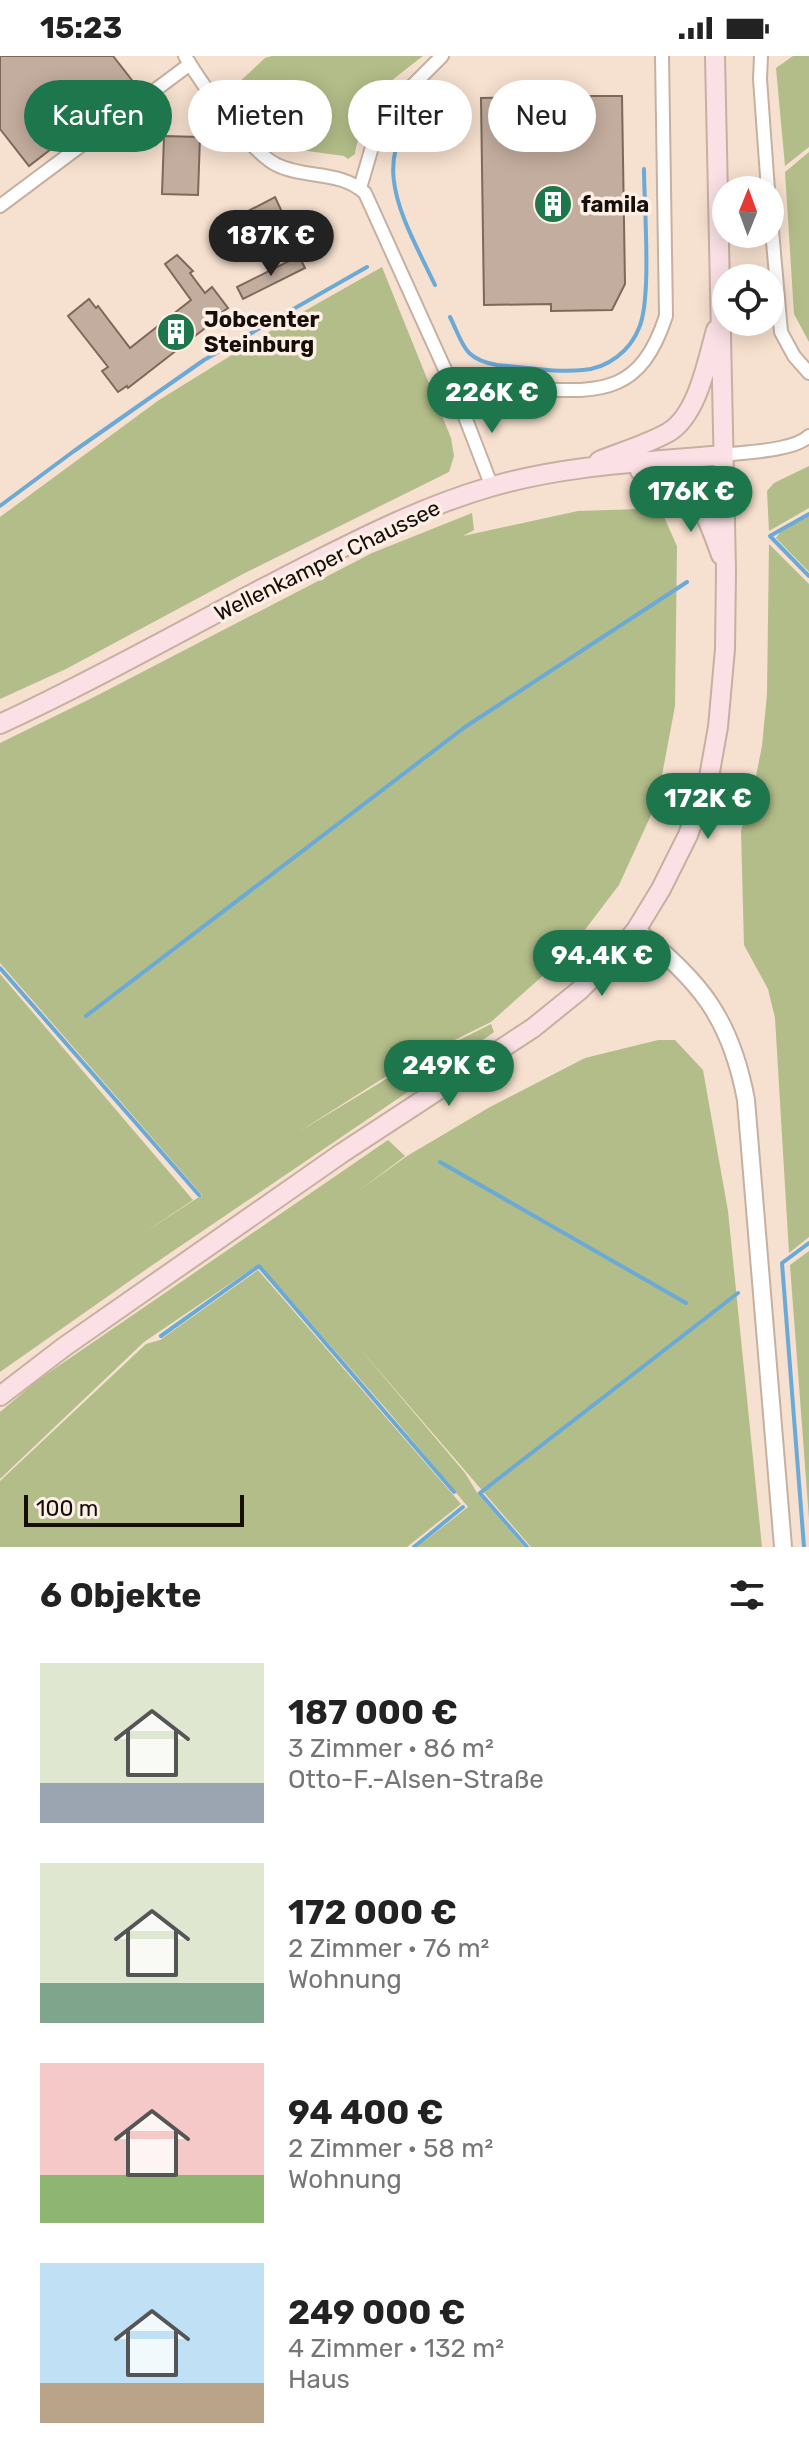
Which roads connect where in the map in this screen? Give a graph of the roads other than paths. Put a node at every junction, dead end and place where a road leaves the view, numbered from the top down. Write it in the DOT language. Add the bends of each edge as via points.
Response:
graph roads {
  1 [pos="442,56"];
  2 [pos="662,56"];
  3 [pos="715,56"];
  4 [pos="761,56"];
  5 [pos="187,60"];
  6 [pos="767,176"];
  7 [pos="360,188"];
  8 [pos="0,206"];
  9 [pos="774,248"];
  10 [pos="721,264"];
  11 [pos="715,336"];
  12 [pos="722,336"];
  13 [pos="809,373"];
  14 [pos="457,396"];
  15 [pos="809,436"];
  16 [pos="723,455"];
  17 [pos="581,469"];
  18 [pos="492,487"];
  19 [pos="726,570"];
  20 [pos="0,724"];
  21 [pos="636,930"];
  22 [pos="0,1396"];
  23 [pos="783,1547"];
  1 -- 7 [label="street" via="388,110"];
  2 -- 14 [label="street" via="666,316 658,340 638,369 596,390 487,388"];
  3 -- 10 [label="main road"];
  4 -- 6 [label="street"];
  5 -- 7 [label="street" via="225,113 275,164"];
  5 -- 8 [label="street"];
  7 -- 14 [label="street"];
  9 -- 13 [label="street" via="781,332"];
  11 -- 17 [label="main road" via="684,418 670,431"];
  12 -- 16 [label="main road"];
  14 -- 18 [label="street"];
  15 -- 16 [label="street" via="780,447"];
  16 -- 17 [label="main road, Wellenkamper Chaussee"];
  16 -- 19 [label="main road"];
  17 -- 18 [label="main road, Wellenkamper Chaussee"];
  17 -- 19 [label="main road" via="658,472 682,483 707,515"];
  18 -- 20 [label="main road, Wellenkamper Chaussee" via="349,545"];
  19 -- 21 [label="main road" via="725,649 709,777 688,835"];
  21 -- 22 [label="main road" via="580,990 533,1028 342,1153"];
  21 -- 23 [label="street" via="690,977 713,1006 742,1079"];
}
